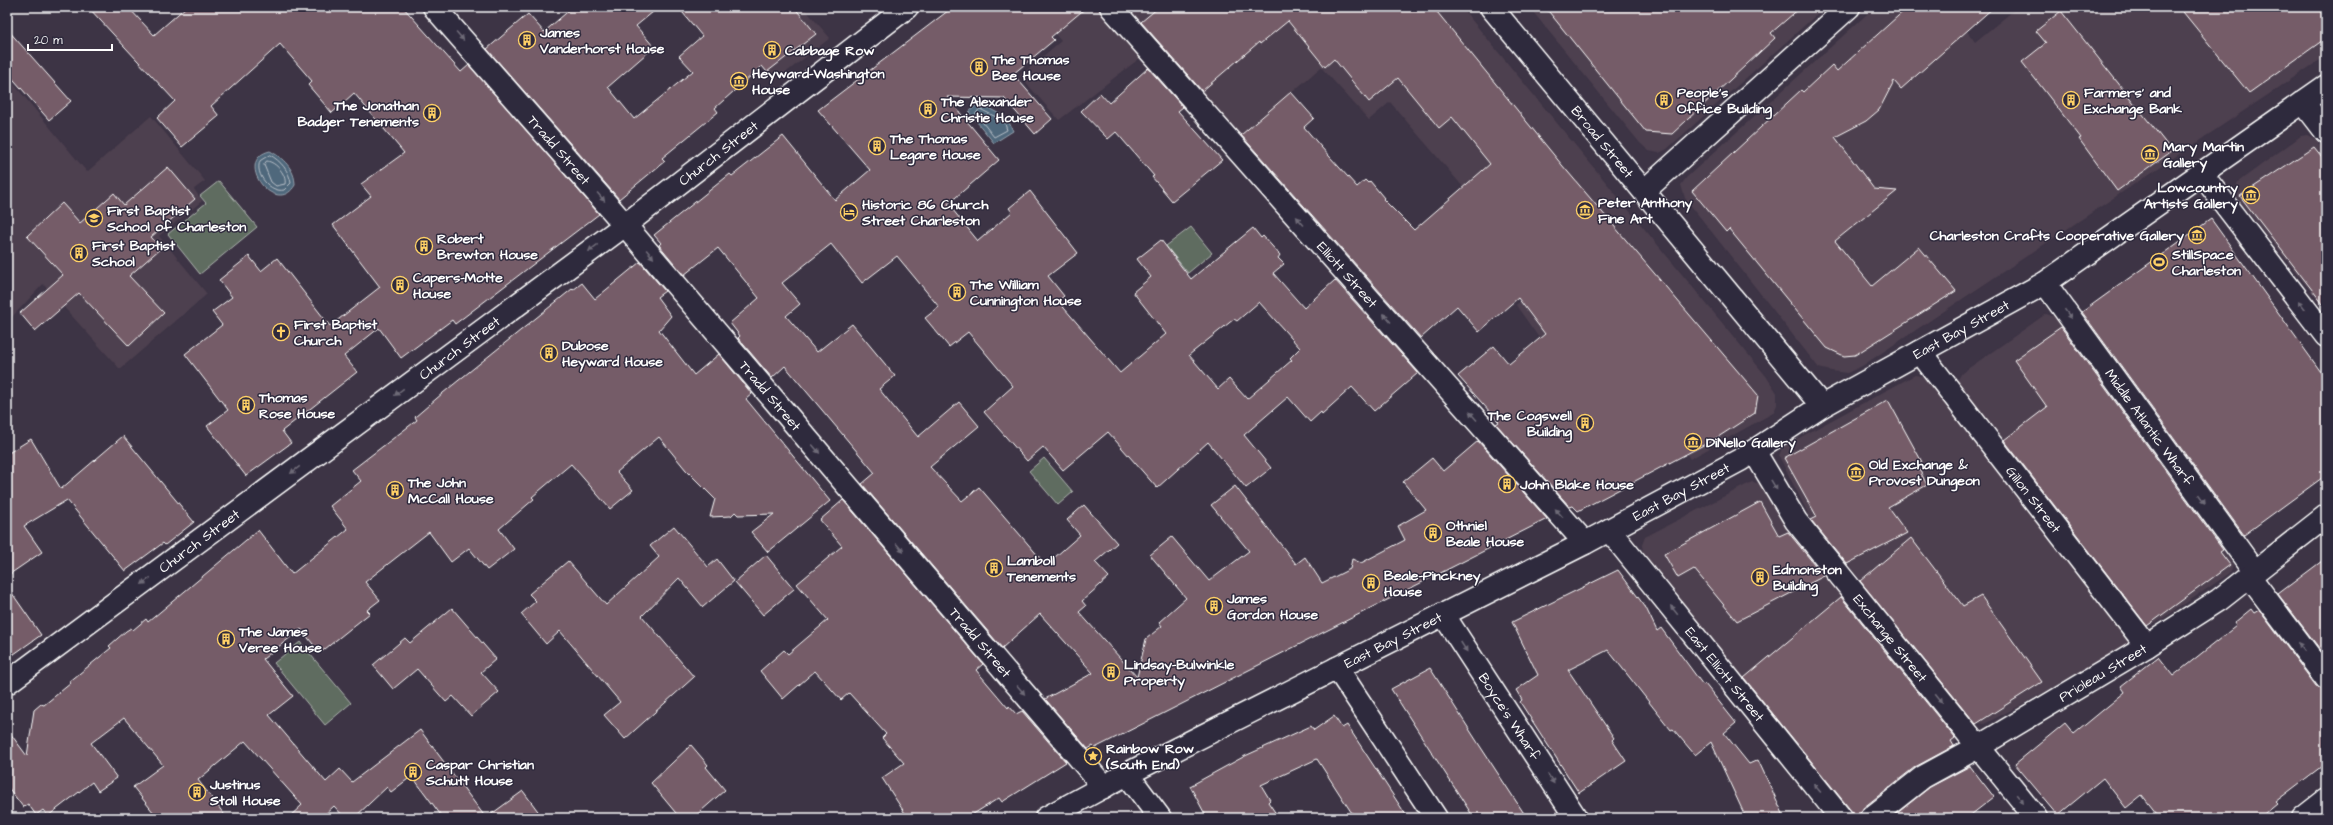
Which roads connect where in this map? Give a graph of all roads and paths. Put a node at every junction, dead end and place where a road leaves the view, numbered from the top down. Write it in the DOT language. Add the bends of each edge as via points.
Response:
graph roads {
  1 [pos="434,7"];
  2 [pos="907,7"];
  3 [pos="1111,7"];
  4 [pos="1491,7"];
  5 [pos="1849,7"];
  6 [pos="2326,86"];
  7 [pos="2303,102"];
  8 [pos="2326,132"];
  9 [pos="2201,173"];
  10 [pos="1644,191"];
  11 [pos="625,225"];
  12 [pos="2045,283"];
  13 [pos="2326,336"];
  14 [pos="1920,352"];
  15 [pos="1822,406"];
  16 [pos="1754,451"];
  17 [pos="2326,516"];
  18 [pos="1610,530"];
  19 [pos="1585,542"];
  20 [pos="2252,574"];
  21 [pos="1443,614"];
  22 [pos="2147,646"];
  23 [pos="1337,668"];
  24 [pos="2326,678"];
  25 [pos="7,683"];
  26 [pos="1978,747"];
  27 [pos="1126,774"];
  28 [pos="1104,786"];
  29 [pos="2326,800"];
  30 [pos="1046,818"];
  31 [pos="1160,818"];
  32 [pos="1436,818"];
  33 [pos="1576,818"];
  34 [pos="1841,818"];
  35 [pos="1871,818"];
  36 [pos="2036,818"];
  37 [pos="2303,818"];
  1 -- 11 [label="street, Tradd Street, one-way"];
  2 -- 11 [label="street, Church Street"];
  19 -- 3 [label="street, Elliott Street, one-way"];
  4 -- 10 [label="street, Broad Street"];
  5 -- 10 [label="street"];
  6 -- 7 [label="street, East Bay Street"];
  7 -- 8 [label="street"];
  7 -- 9 [label="street, East Bay Street"];
  9 -- 12 [label="street, East Bay Street"];
  13 -- 9 [label="street, one-way"];
  10 -- 15 [label="street, Broad Street"];
  11 -- 25 [label="street, Church Street, one-way"];
  11 -- 28 [label="street, Tradd Street, one-way"];
  12 -- 14 [label="street, East Bay Street"];
  12 -- 20 [label="street, Middle Atlantic Wharf, one-way"];
  14 -- 15 [label="street, East Bay Street"];
  14 -- 22 [label="street, Gillon Street"];
  15 -- 16 [label="street, East Bay Street"];
  16 -- 18 [label="street, East Bay Street"];
  16 -- 26 [label="street, Exchange Street, one-way" via="1796,521"];
  17 -- 20 [label="street, Prioleau Street"];
  18 -- 19 [label="street, East Bay Street"];
  34 -- 18 [label="street, East Elliott Street, one-way"];
  19 -- 21 [label="street, East Bay Street"];
  20 -- 22 [label="street, Prioleau Street" via="2219,600"];
  24 -- 20 [label="street, Middle Atlantic Wharf, one-way"];
  21 -- 23 [label="street, East Bay Street"];
  21 -- 33 [label="street, Boyce's Wharf, one-way"];
  22 -- 26 [label="street, Prioleau Street"];
  23 -- 27 [label="street, East Bay Street"];
  23 -- 32 [label="street"];
  26 -- 35 [label="street, Prioleau Street" via="1923,777"];
  26 -- 36 [label="street, Exchange Street, one-way"];
  27 -- 28 [label="street, East Bay Street"];
  27 -- 31 [label="street"];
  28 -- 30 [label="street, East Bay Street"];
  29 -- 37 [label="street"];
}
